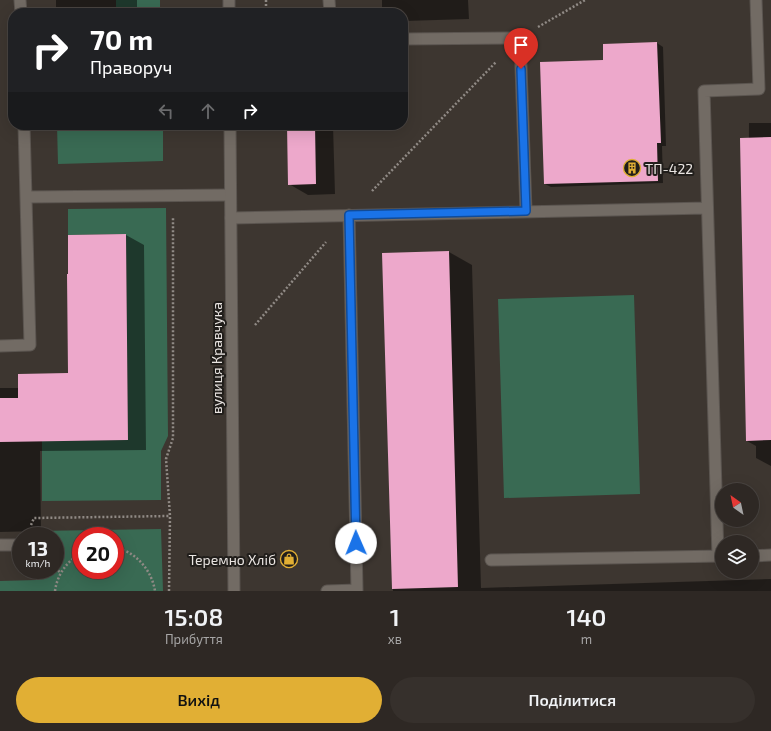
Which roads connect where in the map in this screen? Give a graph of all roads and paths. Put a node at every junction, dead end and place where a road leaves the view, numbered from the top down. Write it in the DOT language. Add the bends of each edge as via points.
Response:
graph roads {
  1 [pos="585,0"];
  2 [pos="756,0"];
  3 [pos="520,38"];
  4 [pos="408,39"];
  5 [pos="24,130"];
  6 [pos="230,130"];
  7 [pos="173,195"];
  8 [pos="230,195"];
  9 [pos="26,197"];
  10 [pos="707,208"];
  11 [pos="526,211"];
  12 [pos="349,215"];
  13 [pos="231,218"];
  14 [pos="0,346"];
  15 [pos="231,353"];
  16 [pos="170,516"];
  17 [pos="30,527"];
  18 [pos="719,535"];
  19 [pos="0,545"];
  20 [pos="12,545"];
  21 [pos="124,551"];
  22 [pos="771,555"];
  23 [pos="715,556"];
  24 [pos="759,556"];
  25 [pos="72,560"];
  26 [pos="491,560"];
  27 [pos="64,569"];
  28 [pos="58,579"];
  29 [pos="55,591"];
  30 [pos="155,591"];
  31 [pos="169,591"];
  32 [pos="234,591"];
  33 [pos="327,591"];
  1 -- 3 [label="path"];
  2 -- 10 [label="street" via="760,89 704,91"];
  3 -- 4 [label="street"];
  3 -- 11 [label="street"];
  3 -- 12 [label="path"];
  5 -- 9 [label="street"];
  6 -- 8 [label="street, вулиця Кравчука"];
  7 -- 8 [label="street"];
  7 -- 9 [label="street"];
  7 -- 16 [label="path" via="173,438 166,459"];
  8 -- 13 [label="street, вулиця Кравчука"];
  9 -- 14 [label="street" via="30,345"];
  10 -- 11 [label="street"];
  10 -- 18 [label="street"];
  11 -- 12 [label="street"];
  12 -- 13 [label="street"];
  12 -- 15 [label="path"];
  12 -- 33 [label="street" via="357,590"];
  13 -- 15 [label="street, вулиця Кравчука"];
  15 -- 32 [label="street, вулиця Кравчука"];
  16 -- 17 [label="path" via="34,518"];
  16 -- 31 [label="path"];
  19 -- 20 [label="street"];
  21 -- 30 [label="path" via="141,562 149,572"];
  22 -- 24 [label="street"];
  23 -- 26 [label="street"];
  25 -- 27 [label="path"];
  28 -- 29 [label="path"];
}
